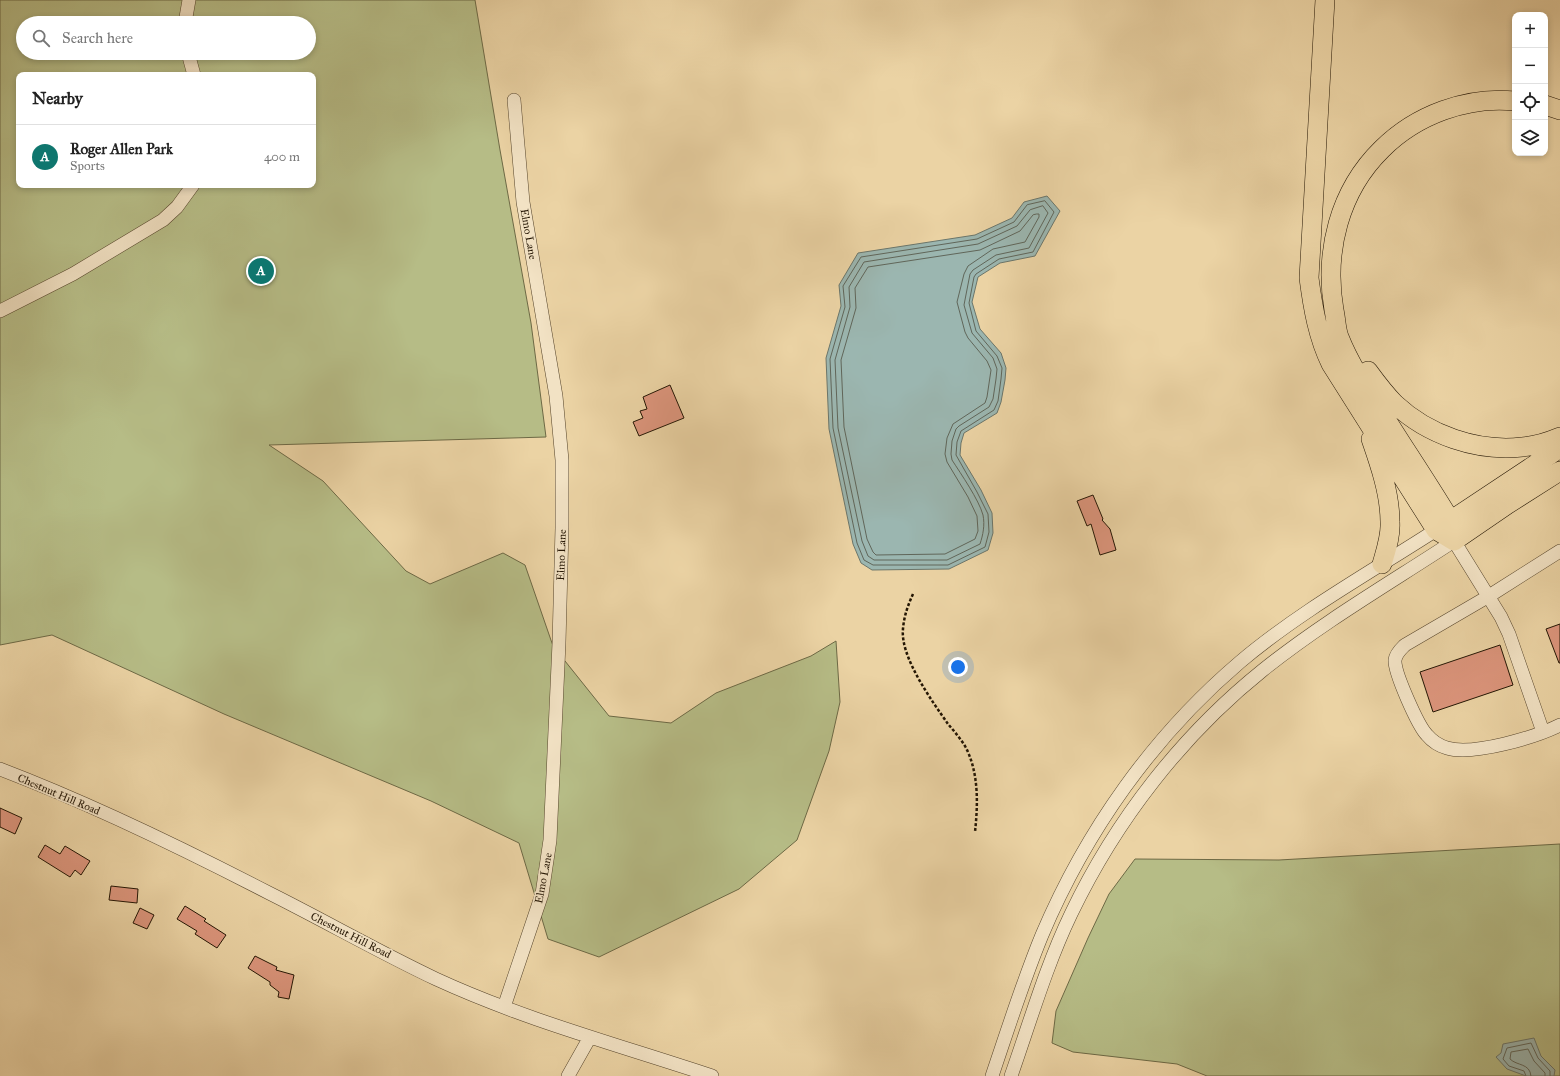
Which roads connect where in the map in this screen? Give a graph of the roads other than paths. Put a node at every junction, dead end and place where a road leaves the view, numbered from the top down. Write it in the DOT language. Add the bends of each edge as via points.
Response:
graph roads {
  1 [pos="189,0"];
  2 [pos="1325,0"];
  3 [pos="186,16"];
  4 [pos="190,60"];
  5 [pos="193,72"];
  6 [pos="514,100"];
  7 [pos="1512,101"];
  8 [pos="1548,106"];
  9 [pos="1560,110"];
  10 [pos="191,188"];
  11 [pos="1334,304"];
  12 [pos="0,311"];
  13 [pos="1352,398"];
  14 [pos="1560,437"];
  15 [pos="1560,448"];
  16 [pos="1560,471"];
  17 [pos="1443,525"];
  18 [pos="1454,541"];
  19 [pos="1560,551"];
  20 [pos="1382,564"];
  21 [pos="1489,596"];
  22 [pos="1560,725"];
  23 [pos="1543,732"];
  24 [pos="0,769"];
  25 [pos="504,1007"];
  26 [pos="590,1037"];
  27 [pos="568,1076"];
  28 [pos="712,1076"];
  29 [pos="992,1076"];
  30 [pos="1011,1076"];
  1 -- 3 [label="street"];
  2 -- 13 [label="highway" via="1309,278 1314,315 1323,346"];
  4 -- 5 [label="street"];
  6 -- 25 [label="street, Elmo Lane" via="523,202 556,396 562,460 562,528 550,840 542,894"];
  7 -- 11 [label="highway" via="1476,102 1434,114 1406,129 1372,159 1347,198 1336,228 1332,253"];
  8 -- 9 [label="highway"];
  10 -- 12 [label="street" via="177,207 163,220 73,274"];
  11 -- 14 [label="highway" via="1346,334 1366,370 1396,404 1426,426 1464,443 1502,448 1545,443"];
  11 -- 17 [label="highway" via="1339,336 1356,372"];
  13 -- 17 [label="highway"];
  13 -- 20 [label="highway" via="1372,440 1389,502 1389,539"];
  15 -- 17 [label="highway"];
  16 -- 18 [label="highway"];
  17 -- 18 [label="highway"];
  17 -- 20 [label="street"];
  18 -- 21 [label="street"];
  18 -- 30 [label="street" via="1269,665 1234,694 1174,755 1144,792 1118,831 1070,914"];
  19 -- 21 [label="street"];
  20 -- 29 [label="street" via="1288,626 1240,662 1194,704 1142,764 1094,833 1058,901 1031,964"];
  21 -- 23 [label="street" via="1509,634"];
  21 -- 23 [label="street" via="1405,645 1398,651 1395,660 1397,672 1421,728 1435,743 1447,748 1460,750 1506,744"];
  22 -- 23 [label="street"];
  24 -- 25 [label="street, Chestnut Hill Road" via="124,822 435,978"];
  25 -- 26 [label="street, Chestnut Hill Road"];
  26 -- 27 [label="street"];
  26 -- 28 [label="street, Chestnut Hill Road"];
}
